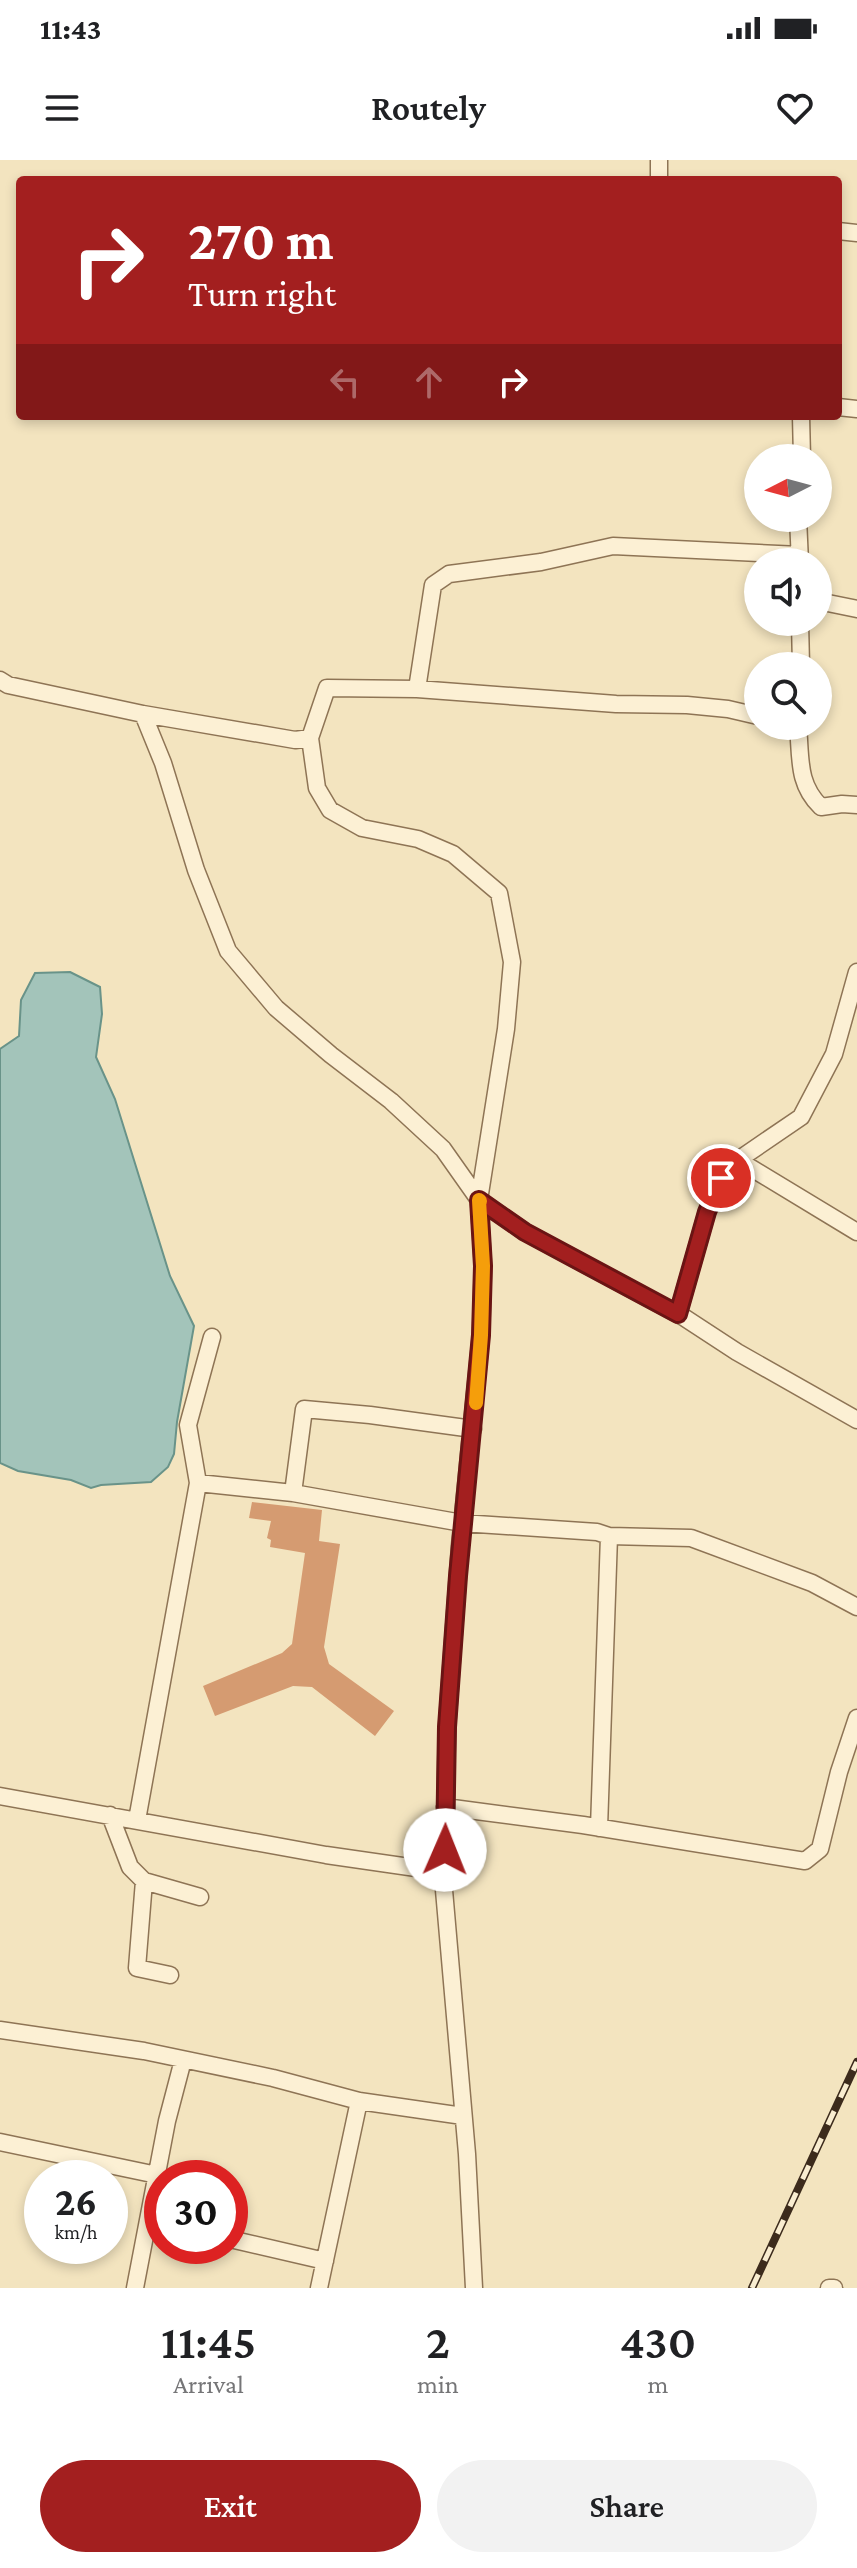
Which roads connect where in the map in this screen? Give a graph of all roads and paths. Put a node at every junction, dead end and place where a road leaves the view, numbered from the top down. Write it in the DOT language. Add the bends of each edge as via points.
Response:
graph roads {
  1 [pos="801,420"];
  2 [pos="802,444"];
  3 [pos="744,555"];
  4 [pos="832,604"];
  5 [pos="857,609"];
  6 [pos="0,680"];
  7 [pos="417,689"];
  8 [pos="744,713"];
  9 [pos="143,714"];
  10 [pos="310,738"];
  11 [pos="799,740"];
  12 [pos="857,805"];
  13 [pos="857,972"];
  14 [pos="738,1160"];
  15 [pos="479,1200"];
  16 [pos="857,1232"];
  17 [pos="678,1314"];
  18 [pos="212,1337"];
  19 [pos="857,1420"];
  20 [pos="473,1429"];
  21 [pos="198,1483"];
  22 [pos="293,1493"];
  23 [pos="462,1523"];
  24 [pos="609,1536"];
  25 [pos="857,1607"];
  26 [pos="857,1718"];
  27 [pos="0,1796"];
  28 [pos="445,1807"];
  29 [pos="110,1815"];
  30 [pos="137,1820"];
  31 [pos="599,1828"];
  32 [pos="444,1872"];
  33 [pos="144,1881"];
  34 [pos="200,1897"];
  35 [pos="170,1975"];
  36 [pos="0,2030"];
  37 [pos="183,2060"];
  38 [pos="359,2101"];
  39 [pos="463,2116"];
  40 [pos="0,2142"];
  41 [pos="160,2160"];
  42 [pos="144,2172"];
  43 [pos="248,2243"];
  44 [pos="144,2259"];
  45 [pos="325,2261"];
  46 [pos="135,2288"];
  47 [pos="319,2288"];
  48 [pos="474,2288"];
  1 -- 2 [label="street"];
  3 -- 7 [label="street" via="613,546 449,574 433,585"];
  4 -- 5 [label="street"];
  6 -- 9 [label="street"];
  7 -- 8 [label="street"];
  7 -- 10 [label="street" via="327,688"];
  9 -- 10 [label="street" via="295,740"];
  9 -- 15 [label="street" via="228,951 276,1008 443,1149"];
  10 -- 15 [label="street" via="317,788 330,810 362,828 418,839 453,854 499,893 512,962"];
  11 -- 12 [label="street" via="808,795 821,807"];
  13 -- 14 [label="street" via="834,1054 801,1117"];
  14 -- 16 [label="street"];
  14 -- 17 [label="street" via="721,1178 707,1212"];
  15 -- 17 [label="street" via="525,1232"];
  15 -- 20 [label="street" via="482,1321"];
  17 -- 19 [label="street"];
  18 -- 21 [label="street" via="188,1425"];
  20 -- 22 [label="street" via="304,1409"];
  20 -- 23 [label="street"];
  21 -- 22 [label="street"];
  21 -- 30 [label="street"];
  22 -- 23 [label="street"];
  23 -- 24 [label="street"];
  23 -- 28 [label="street"];
  24 -- 25 [label="street" via="691,1538 812,1583"];
  24 -- 31 [label="street"];
  26 -- 31 [label="street" via="820,1849 805,1861"];
  27 -- 29 [label="street"];
  28 -- 31 [label="street"];
  28 -- 32 [label="street"];
  29 -- 30 [label="street"];
  29 -- 33 [label="street" via="130,1867"];
  30 -- 32 [label="street"];
  32 -- 39 [label="street"];
  33 -- 34 [label="street"];
  33 -- 35 [label="street" via="137,1968"];
  36 -- 37 [label="street"];
  37 -- 38 [label="street"];
  37 -- 41 [label="street"];
  38 -- 39 [label="street"];
  38 -- 45 [label="street"];
  39 -- 48 [label="street"];
  40 -- 42 [label="street"];
  43 -- 45 [label="street"];
  44 -- 46 [label="street"];
  45 -- 47 [label="street"];
}
